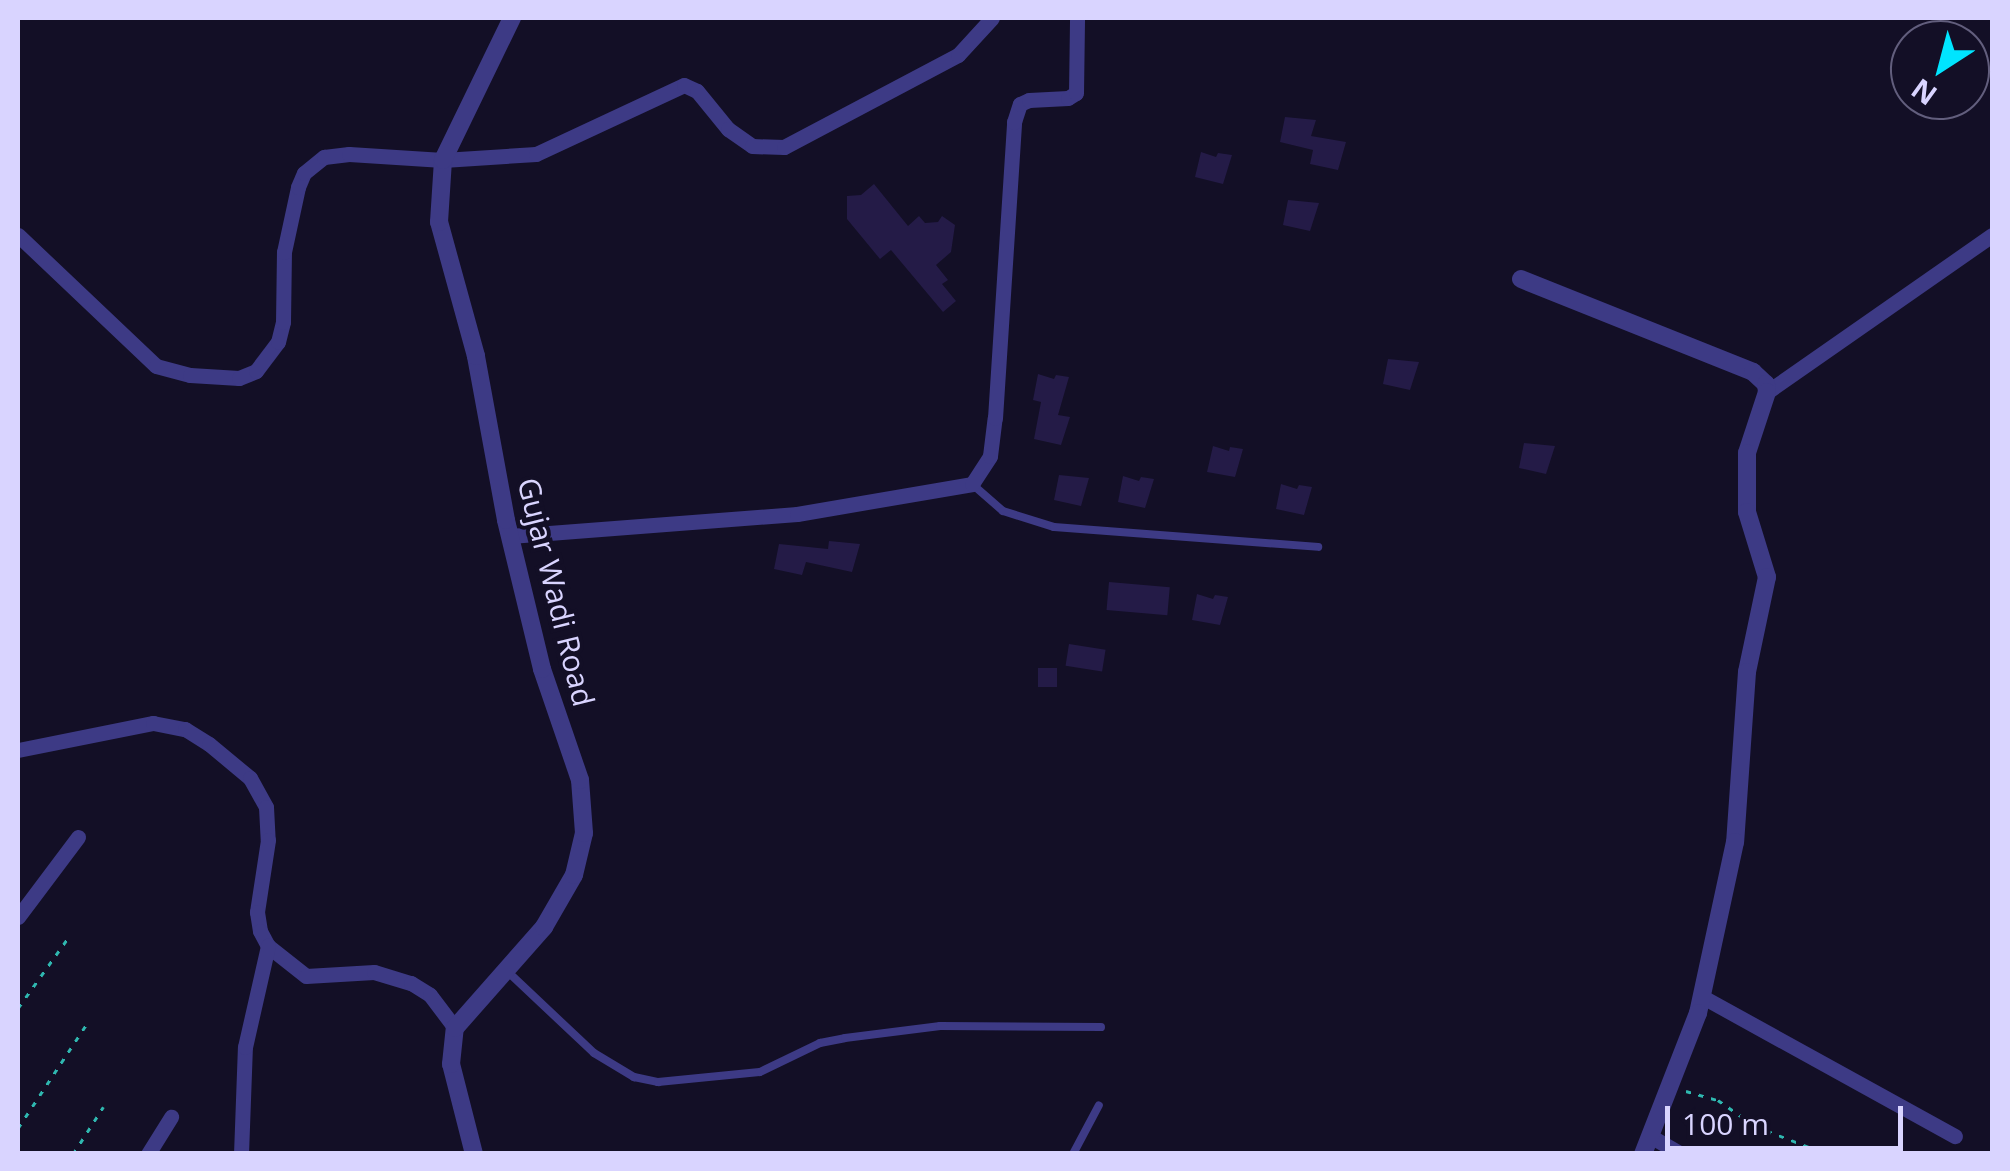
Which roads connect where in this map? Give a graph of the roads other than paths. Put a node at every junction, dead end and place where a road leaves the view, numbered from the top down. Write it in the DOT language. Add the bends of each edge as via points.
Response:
graph roads {
  1 [pos="512,18"];
  2 [pos="992,18"];
  3 [pos="1076,18"];
  4 [pos="443,160"];
  5 [pos="1992,235"];
  6 [pos="18,236"];
  7 [pos="1520,280"];
  8 [pos="1767,392"];
  9 [pos="972,484"];
  10 [pos="510,536"];
  11 [pos="1318,546"];
  12 [pos="18,750"];
  13 [pos="78,837"];
  14 [pos="18,917"];
  15 [pos="268,946"];
  16 [pos="505,970"];
  17 [pos="1702,996"];
  18 [pos="1101,1027"];
  19 [pos="455,1028"];
  20 [pos="1099,1104"];
  21 [pos="171,1117"];
  22 [pos="1955,1136"];
  23 [pos="1646,1144"];
  24 [pos="148,1154"];
  25 [pos="241,1154"];
  26 [pos="474,1154"];
  27 [pos="1073,1154"];
  28 [pos="1681,1154"];
  1 -- 4 [label="street, Gujar Wadi Road"];
  2 -- 4 [label="street" via="958,55 784,147 752,146 684,85 536,154"];
  3 -- 9 [label="street" via="1076,92 1028,100 1016,114 995,418 990,456"];
  4 -- 6 [label="street" via="334,154 304,173 284,252 278,342 256,370 239,378 156,366"];
  4 -- 10 [label="street, Gujar Wadi Road" via="439,222 476,356"];
  5 -- 8 [label="street"];
  7 -- 8 [label="street" via="1753,372"];
  8 -- 17 [label="street" via="1747,452 1748,512 1767,577 1765,599 1747,672 1735,842"];
  9 -- 10 [label="street" via="797,514"];
  9 -- 11 [label="lane" via="1003,511 1054,527"];
  10 -- 16 [label="street, Gujar Wadi Road" via="584,811 574,875 544,927"];
  12 -- 15 [label="street" via="153,723 185,729 229,758 261,792 269,821 257,912"];
  13 -- 14 [label="street"];
  15 -- 19 [label="street" via="306,976 374,972 411,983 430,995"];
  15 -- 25 [label="street" via="246,1047"];
  16 -- 18 [label="lane" via="594,1053 634,1077 658,1082 737,1077 820,1044 921,1029"];
  16 -- 19 [label="street, Gujar Wadi Road"];
  17 -- 22 [label="street"];
  17 -- 23 [label="street"];
  19 -- 26 [label="street" via="451,1064"];
  20 -- 27 [label="lane"];
  21 -- 24 [label="street"];
  23 -- 28 [label="street"];
}
